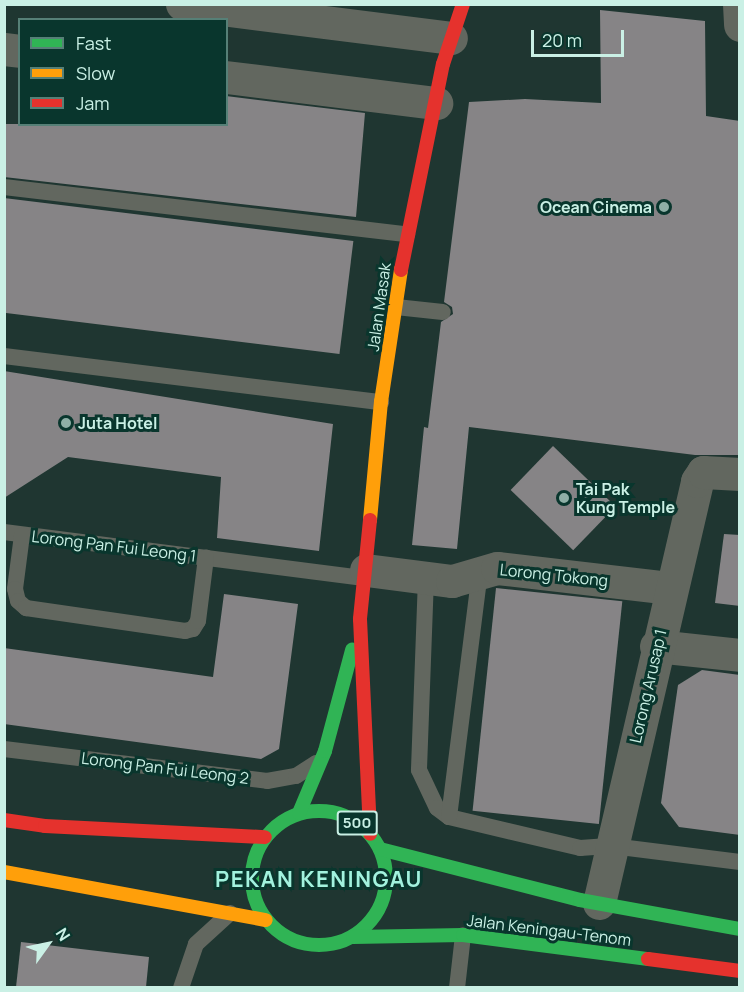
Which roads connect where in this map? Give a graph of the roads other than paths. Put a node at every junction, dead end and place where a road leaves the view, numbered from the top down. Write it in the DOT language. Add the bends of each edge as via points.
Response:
graph roads {
  1 [pos="182,4"];
  2 [pos="463,4"];
  3 [pos="739,4"];
  4 [pos="400,18"];
  5 [pos="740,25"];
  6 [pos="451,38"];
  7 [pos="228,77"];
  8 [pos="436,103"];
  9 [pos="4,187"];
  10 [pos="407,234"];
  11 [pos="396,307"];
  12 [pos="443,312"];
  13 [pos="4,356"];
  14 [pos="381,402"];
  15 [pos="740,474"];
  16 [pos="4,532"];
  17 [pos="22,534"];
  18 [pos="206,558"];
  19 [pos="480,572"];
  20 [pos="365,574"];
  21 [pos="426,578"];
  22 [pos="672,588"];
  23 [pos="360,620"];
  24 [pos="656,646"];
  25 [pos="740,655"];
  26 [pos="4,749"];
  27 [pos="321,760"];
  28 [pos="299,813"];
  29 [pos="449,817"];
  30 [pos="4,820"];
  31 [pos="370,834"];
  32 [pos="265,837"];
  33 [pos="612,846"];
  34 [pos="380,849"];
  35 [pos="740,862"];
  36 [pos="4,872"];
  37 [pos="599,903"];
  38 [pos="231,912"];
  39 [pos="266,920"];
  40 [pos="740,929"];
  41 [pos="463,935"];
  42 [pos="353,937"];
  43 [pos="740,971"];
  44 [pos="181,987"];
  45 [pos="458,987"];
  1 -- 4 [label="street"];
  2 -- 6 [label="main road, Jalan Masak"];
  3 -- 5 [label="street"];
  4 -- 6 [label="street"];
  6 -- 8 [label="main road, Jalan Masak"];
  7 -- 8 [label="street"];
  8 -- 10 [label="main road, Jalan Masak"];
  9 -- 10 [label="lane"];
  10 -- 11 [label="main road, Jalan Masak"];
  11 -- 12 [label="lane"];
  11 -- 14 [label="main road, Jalan Masak"];
  13 -- 14 [label="lane"];
  14 -- 20 [label="main road, Jalan Masak"];
  15 -- 22 [label="street, Lorong Arusap 1" via="703,472 697,481"];
  16 -- 17 [label="lane, Lorong Pan Fui Leong 1"];
  17 -- 18 [label="lane, Lorong Pan Fui Leong 1"];
  17 -- 18 [label="lane, Lorong Pan Fui Leong 1" via="15,589 18,601 26,608 185,631 198,621"];
  18 -- 20 [label="lane, Lorong Pan Fui Leong 1"];
  19 -- 21 [label="street, Lorong Tokong" via="464,580"];
  19 -- 22 [label="street, Lorong Tokong" via="497,568"];
  19 -- 29 [label="lane"];
  20 -- 21 [label="street, Lorong Tokong"];
  20 -- 23 [label="main road, Jalan Masak"];
  21 -- 29 [label="lane" via="419,770 425,791"];
  22 -- 24 [label="street, Lorong Arusap 1"];
  23 -- 27 [label="main road, Jalan Masak"];
  23 -- 31 [label="main road, Jalan Masak"];
  24 -- 25 [label="street"];
  24 -- 33 [label="street, Lorong Arusap 1"];
  26 -- 27 [label="lane, Lorong Pan Fui Leong 2" via="267,781 296,776"];
  27 -- 28 [label="main road, Jalan Masak"];
  28 -- 31 [label="main road, 500" via="320,810 340,814"];
  28 -- 32 [label="main road, 500" via="280,822"];
  29 -- 33 [label="lane" via="580,848"];
  30 -- 32 [label="main road" via="45,826"];
  31 -- 34 [label="main road, 500"];
  32 -- 39 [label="main road, 500" via="254,856 251,879 255,900"];
  33 -- 35 [label="lane"];
  33 -- 37 [label="street, Lorong Arusap 1"];
  34 -- 37 [label="main road, Jalan Keningau-Tenom / 500"];
  34 -- 42 [label="main road, 500" via="386,869 382,898 369,924"];
  36 -- 38 [label="main road"];
  37 -- 40 [label="main road, Jalan Keningau-Tenom / 500"];
  38 -- 39 [label="main road"];
  38 -- 44 [label="lane" via="196,944"];
  39 -- 42 [label="main road" via="297,942 316,946"];
  41 -- 42 [label="main road, Jalan Keningau-Tenom"];
  41 -- 43 [label="main road, Jalan Keningau-Tenom"];
  41 -- 45 [label="lane"];
}
